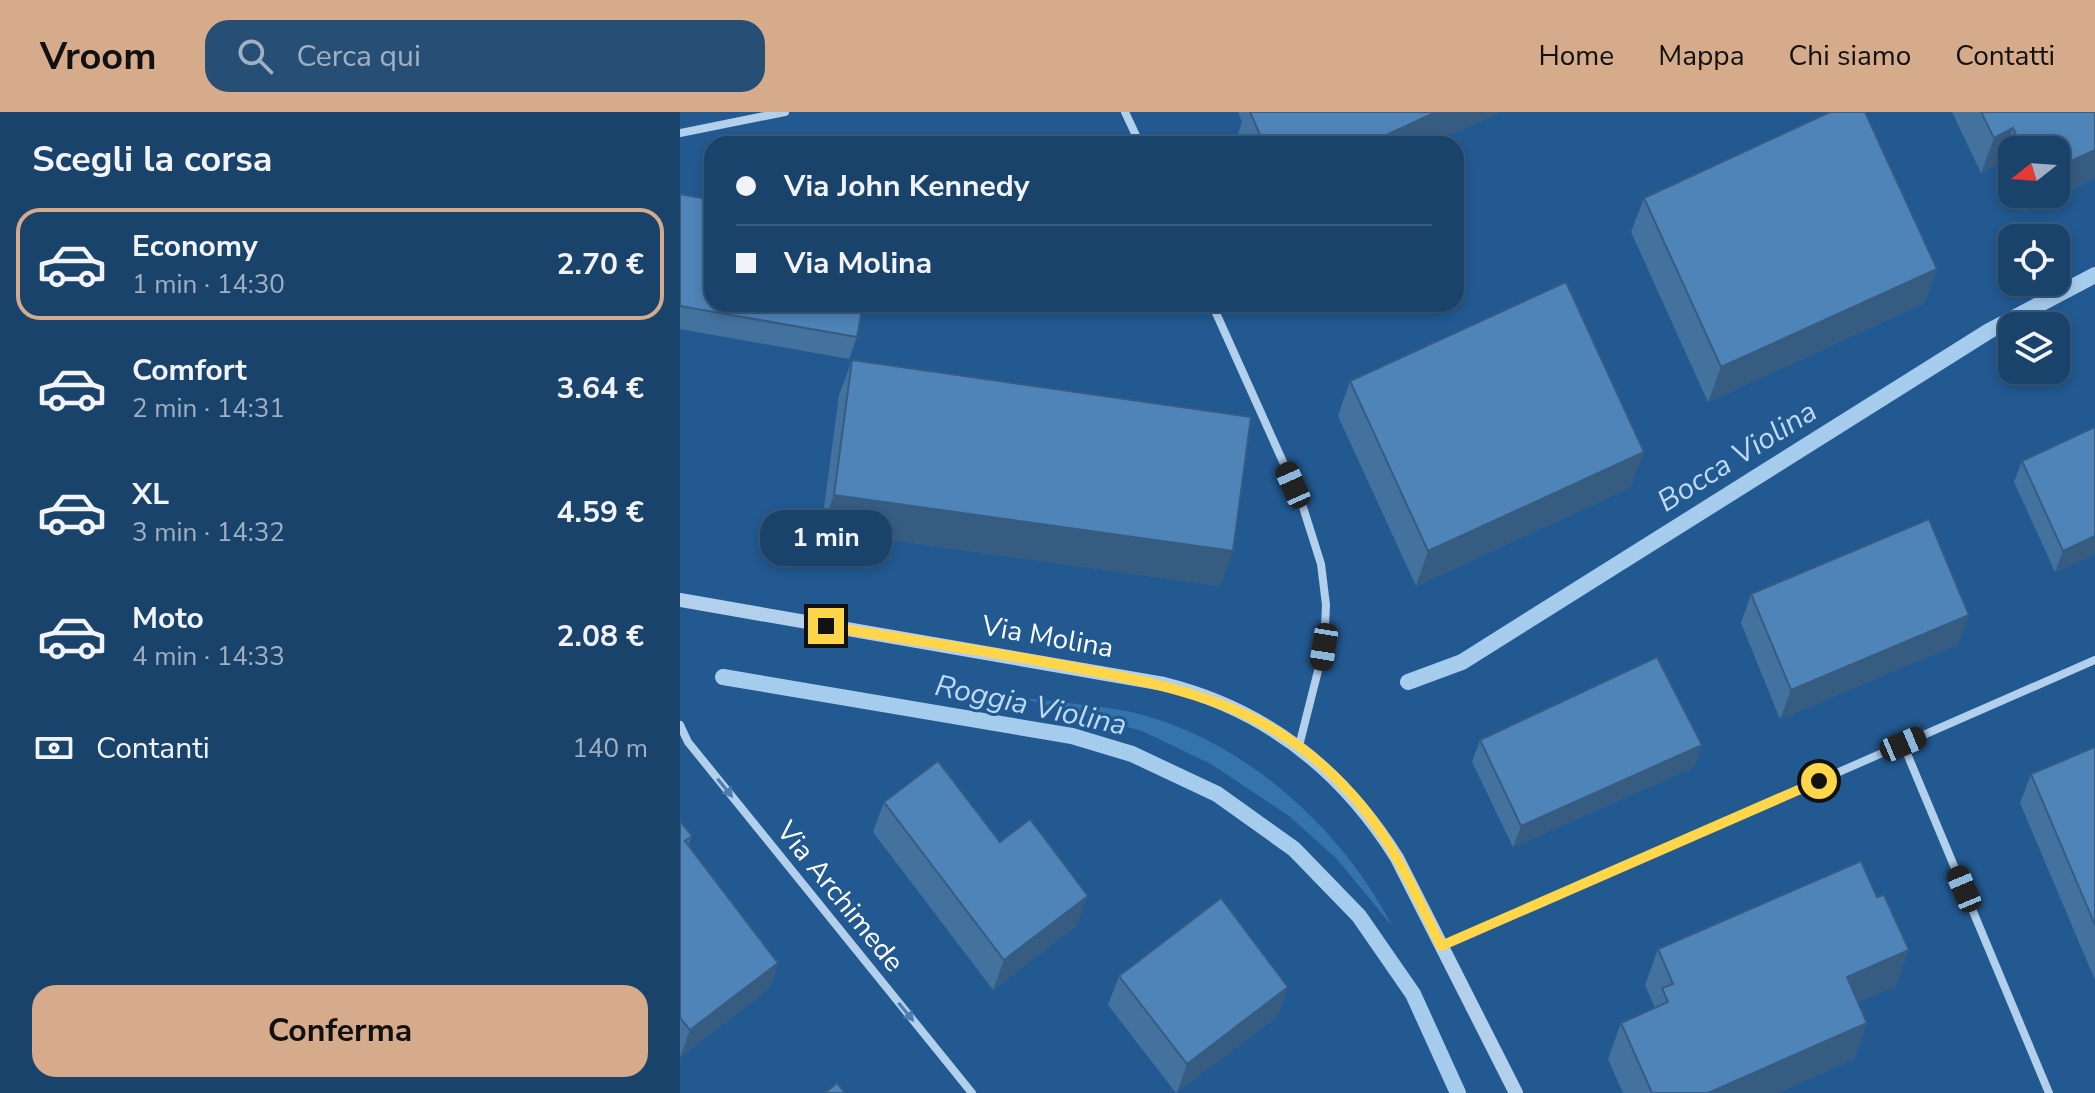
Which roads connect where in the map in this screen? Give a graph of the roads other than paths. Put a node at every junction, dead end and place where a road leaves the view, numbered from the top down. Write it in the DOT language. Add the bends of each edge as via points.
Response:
graph roads {
  1 [pos="785,112"];
  2 [pos="1125,112"];
  3 [pos="680,133"];
  4 [pos="1136,136"];
  5 [pos="1216,312"];
  6 [pos="680,600"];
  7 [pos="2095,660"];
  8 [pos="680,725"];
  9 [pos="1903,744"];
  10 [pos="1299,746"];
  11 [pos="1441,946"];
  12 [pos="972,1093"];
  13 [pos="1516,1093"];
  14 [pos="2049,1093"];
  1 -- 3 [label="street"];
  2 -- 4 [label="street"];
  5 -- 10 [label="street" via="1302,504 1321,564 1324,647"];
  6 -- 10 [label="street, Via Molina" via="1164,684 1224,703"];
  7 -- 9 [label="street"];
  8 -- 12 [label="street, Via Archimede, one-way" via="688,742"];
  9 -- 11 [label="street"];
  9 -- 14 [label="street"];
  10 -- 11 [label="street, Via Molina" via="1374,822"];
  11 -- 13 [label="street, Via Molina"];
}
